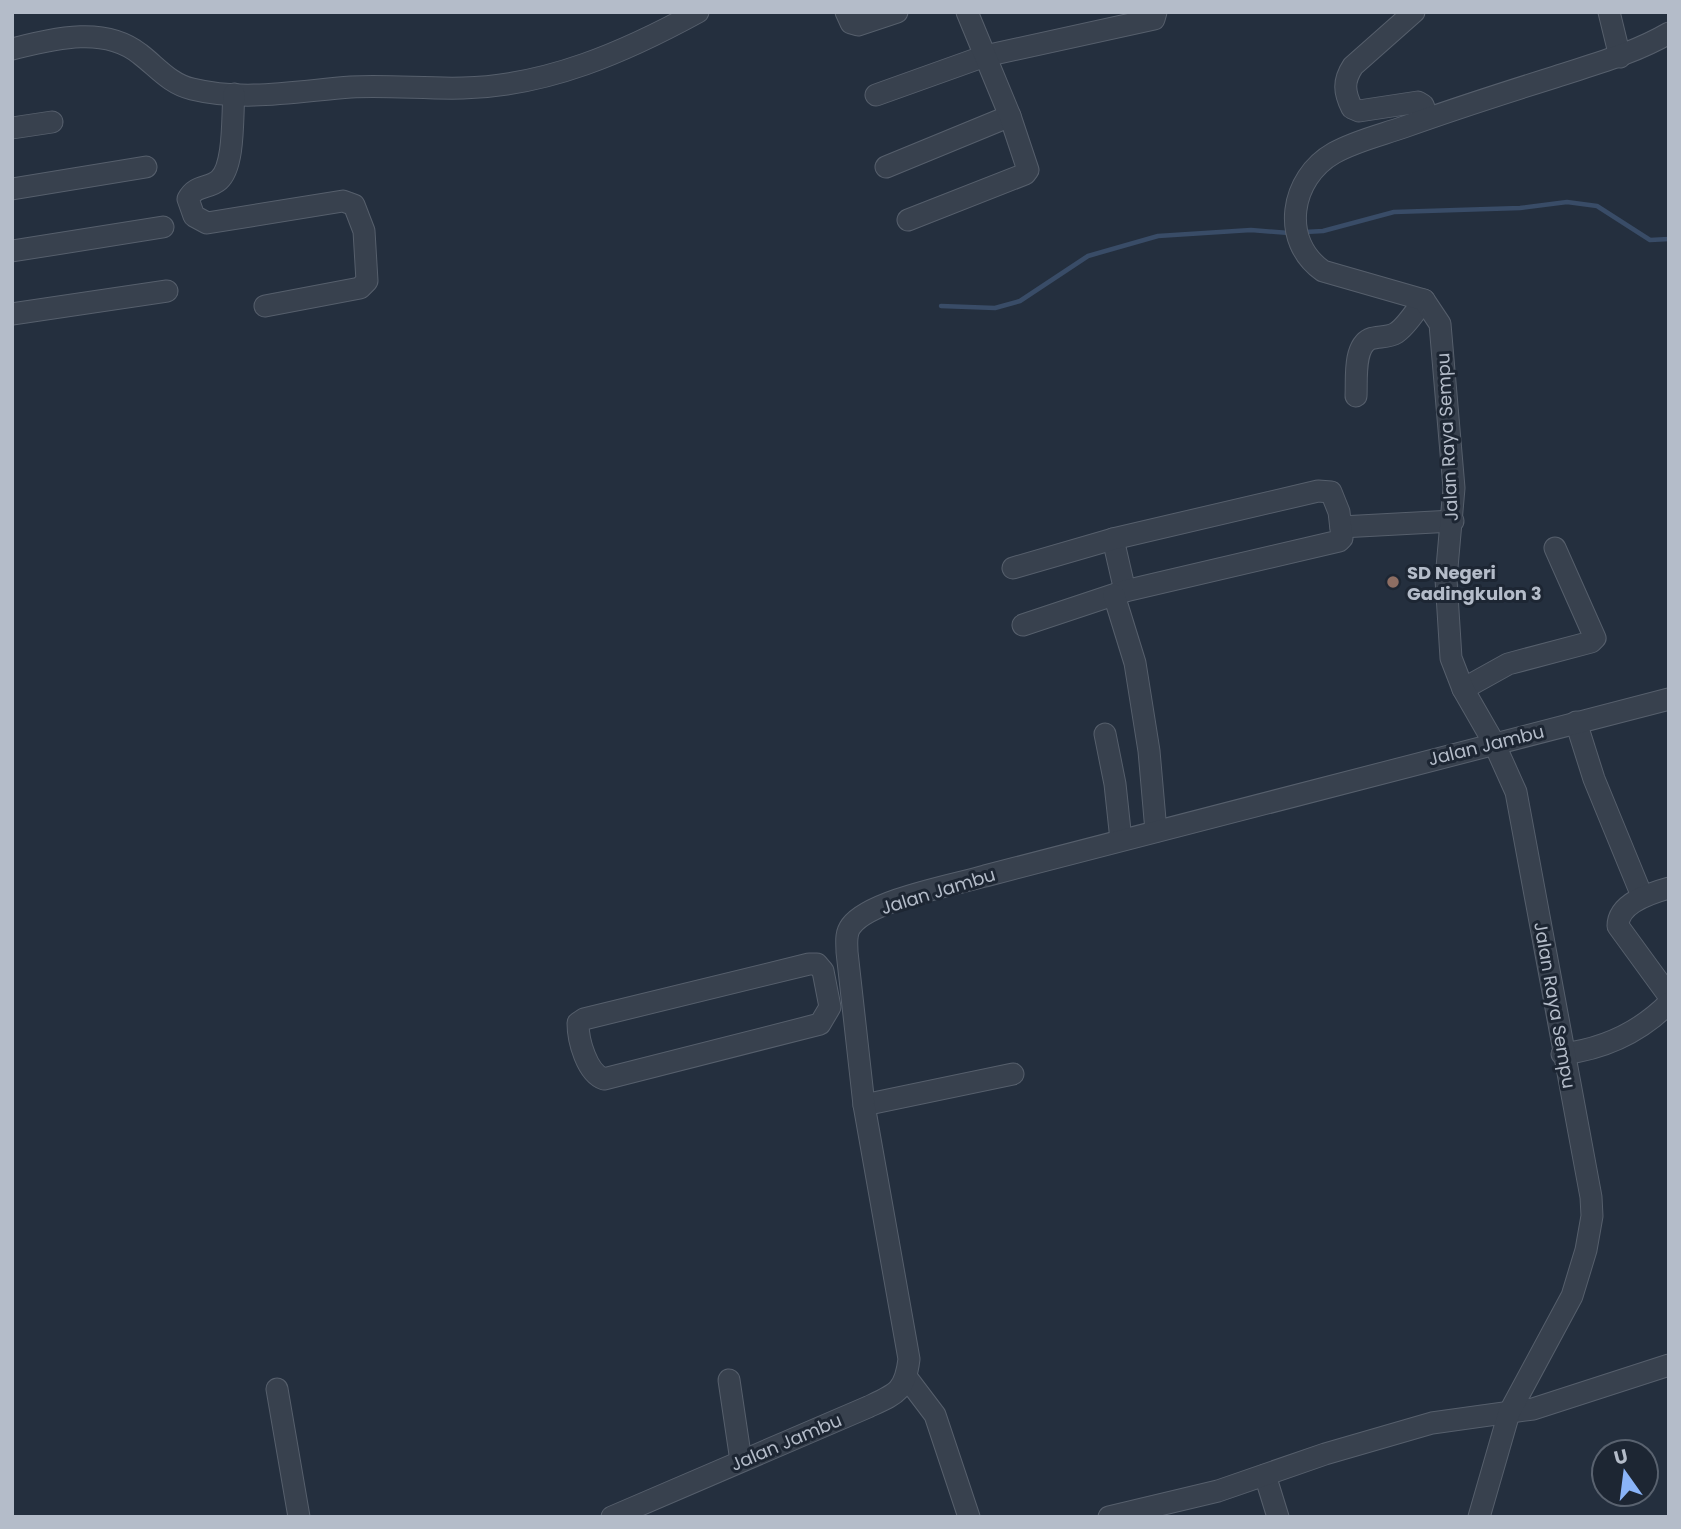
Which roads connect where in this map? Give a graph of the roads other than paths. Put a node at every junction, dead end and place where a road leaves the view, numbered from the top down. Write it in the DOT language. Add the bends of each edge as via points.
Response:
graph roads {
  1 [pos="698,12"];
  2 [pos="846,12"];
  3 [pos="897,12"];
  4 [pos="967,12"];
  5 [pos="1156,12"];
  6 [pos="1414,12"];
  7 [pos="1609,12"];
  8 [pos="1669,33"];
  9 [pos="12,49"];
  10 [pos="985,56"];
  11 [pos="1620,57"];
  12 [pos="234,94"];
  13 [pos="876,95"];
  14 [pos="1010,116"];
  15 [pos="1428,118"];
  16 [pos="52,121"];
  17 [pos="12,128"];
  18 [pos="146,167"];
  19 [pos="886,167"];
  20 [pos="12,189"];
  21 [pos="908,220"];
  22 [pos="163,227"];
  23 [pos="12,251"];
  24 [pos="167,291"];
  25 [pos="1424,300"];
  26 [pos="265,306"];
  27 [pos="12,314"];
  28 [pos="1356,396"];
  29 [pos="1453,521"];
  30 [pos="1341,527"];
  31 [pos="1113,539"];
  32 [pos="1555,548"];
  33 [pos="1013,568"];
  34 [pos="1120,593"];
  35 [pos="1023,625"];
  36 [pos="1463,689"];
  37 [pos="1669,699"];
  38 [pos="1576,722"];
  39 [pos="1105,734"];
  40 [pos="1494,743"];
  41 [pos="1156,831"];
  42 [pos="1121,840"];
  43 [pos="1669,888"];
  44 [pos="1643,896"];
  45 [pos="1669,996"];
  46 [pos="852,1003"];
  47 [pos="1669,1003"];
  48 [pos="830,1007"];
  49 [pos="1562,1054"];
  50 [pos="1013,1074"];
  51 [pos="864,1105"];
  52 [pos="1669,1364"];
  53 [pos="907,1378"];
  54 [pos="729,1380"];
  55 [pos="277,1389"];
  56 [pos="1509,1413"];
  57 [pos="741,1461"];
  58 [pos="1265,1475"];
  59 [pos="1178,1510"];
  60 [pos="624,1515"];
  61 [pos="299,1517"];
  62 [pos="969,1517"];
  63 [pos="1109,1517"];
  64 [pos="1278,1517"];
  65 [pos="1479,1517"];
  1 -- 12 [label="street" via="636,46 566,71 505,84"];
  2 -- 3 [label="street" via="851,23 858,25"];
  4 -- 10 [label="street"];
  5 -- 10 [label="street" via="1154,19"];
  6 -- 15 [label="street" via="1353,66 1345,92 1352,108 1359,111 1418,102"];
  7 -- 11 [label="street"];
  8 -- 11 [label="street"];
  9 -- 12 [label="street" via="74,37 118,41 172,82"];
  10 -- 13 [label="street"];
  10 -- 14 [label="street"];
  11 -- 15 [label="street"];
  12 -- 26 [label="street" via="229,164 219,181 191,192 188,199 194,216 207,223 343,201 354,205 364,231 367,281 360,288"];
  14 -- 19 [label="street"];
  14 -- 21 [label="street" via="1027,173"];
  15 -- 25 [label="street" via="1332,153 1304,181 1296,205 1297,233 1311,262 1323,271"];
  16 -- 17 [label="street"];
  18 -- 20 [label="street"];
  22 -- 23 [label="street"];
  24 -- 27 [label="street"];
  25 -- 28 [label="street" via="1400,331 1363,344"];
  25 -- 29 [label="street, Jalan Raya Sempu" via="1440,324"];
  29 -- 30 [label="street"];
  29 -- 36 [label="street, Jalan Raya Sempu" via="1447,561 1448,621 1451,658"];
  30 -- 31 [label="street" via="1336,501 1326,490"];
  30 -- 34 [label="street" via="1342,538 1331,544"];
  31 -- 33 [label="street"];
  31 -- 34 [label="street"];
  32 -- 36 [label="street" via="1595,638 1508,664"];
  34 -- 35 [label="street"];
  34 -- 41 [label="street" via="1137,675"];
  36 -- 40 [label="street, Jalan Raya Sempu"];
  37 -- 38 [label="street, Jalan Jambu"];
  38 -- 40 [label="street, Jalan Jambu"];
  38 -- 44 [label="street" via="1594,779"];
  39 -- 42 [label="street"];
  40 -- 41 [label="street, Jalan Jambu"];
  40 -- 49 [label="street, Jalan Raya Sempu" via="1516,792"];
  41 -- 42 [label="street, Jalan Jambu"];
  42 -- 46 [label="street, Jalan Jambu" via="864,914 847,932"];
  43 -- 44 [label="street"];
  44 -- 45 [label="street" via="1620,915 1618,926"];
  46 -- 48 [label="street"];
  46 -- 51 [label="street, Jalan Jambu"];
  47 -- 49 [label="street" via="1611,1044"];
  48 -- 48 [label="street" via="820,1024 604,1079 591,1070 578,1031 578,1023 584,1019 809,964 817,964 823,971"];
  49 -- 56 [label="street, Jalan Raya Sempu" via="1591,1197 1590,1229 1572,1296"];
  50 -- 51 [label="street"];
  51 -- 53 [label="street, Jalan Jambu" via="906,1337"];
  52 -- 56 [label="street" via="1581,1395"];
  53 -- 57 [label="street, Jalan Jambu" via="895,1394"];
  53 -- 62 [label="street" via="935,1415"];
  54 -- 57 [label="street"];
  55 -- 61 [label="street"];
  56 -- 58 [label="street" via="1432,1423"];
  56 -- 65 [label="street, Jalan Raya Sempu"];
  57 -- 60 [label="street, Jalan Jambu"];
  58 -- 59 [label="street"];
  58 -- 64 [label="street"];
  59 -- 63 [label="street"];
}
